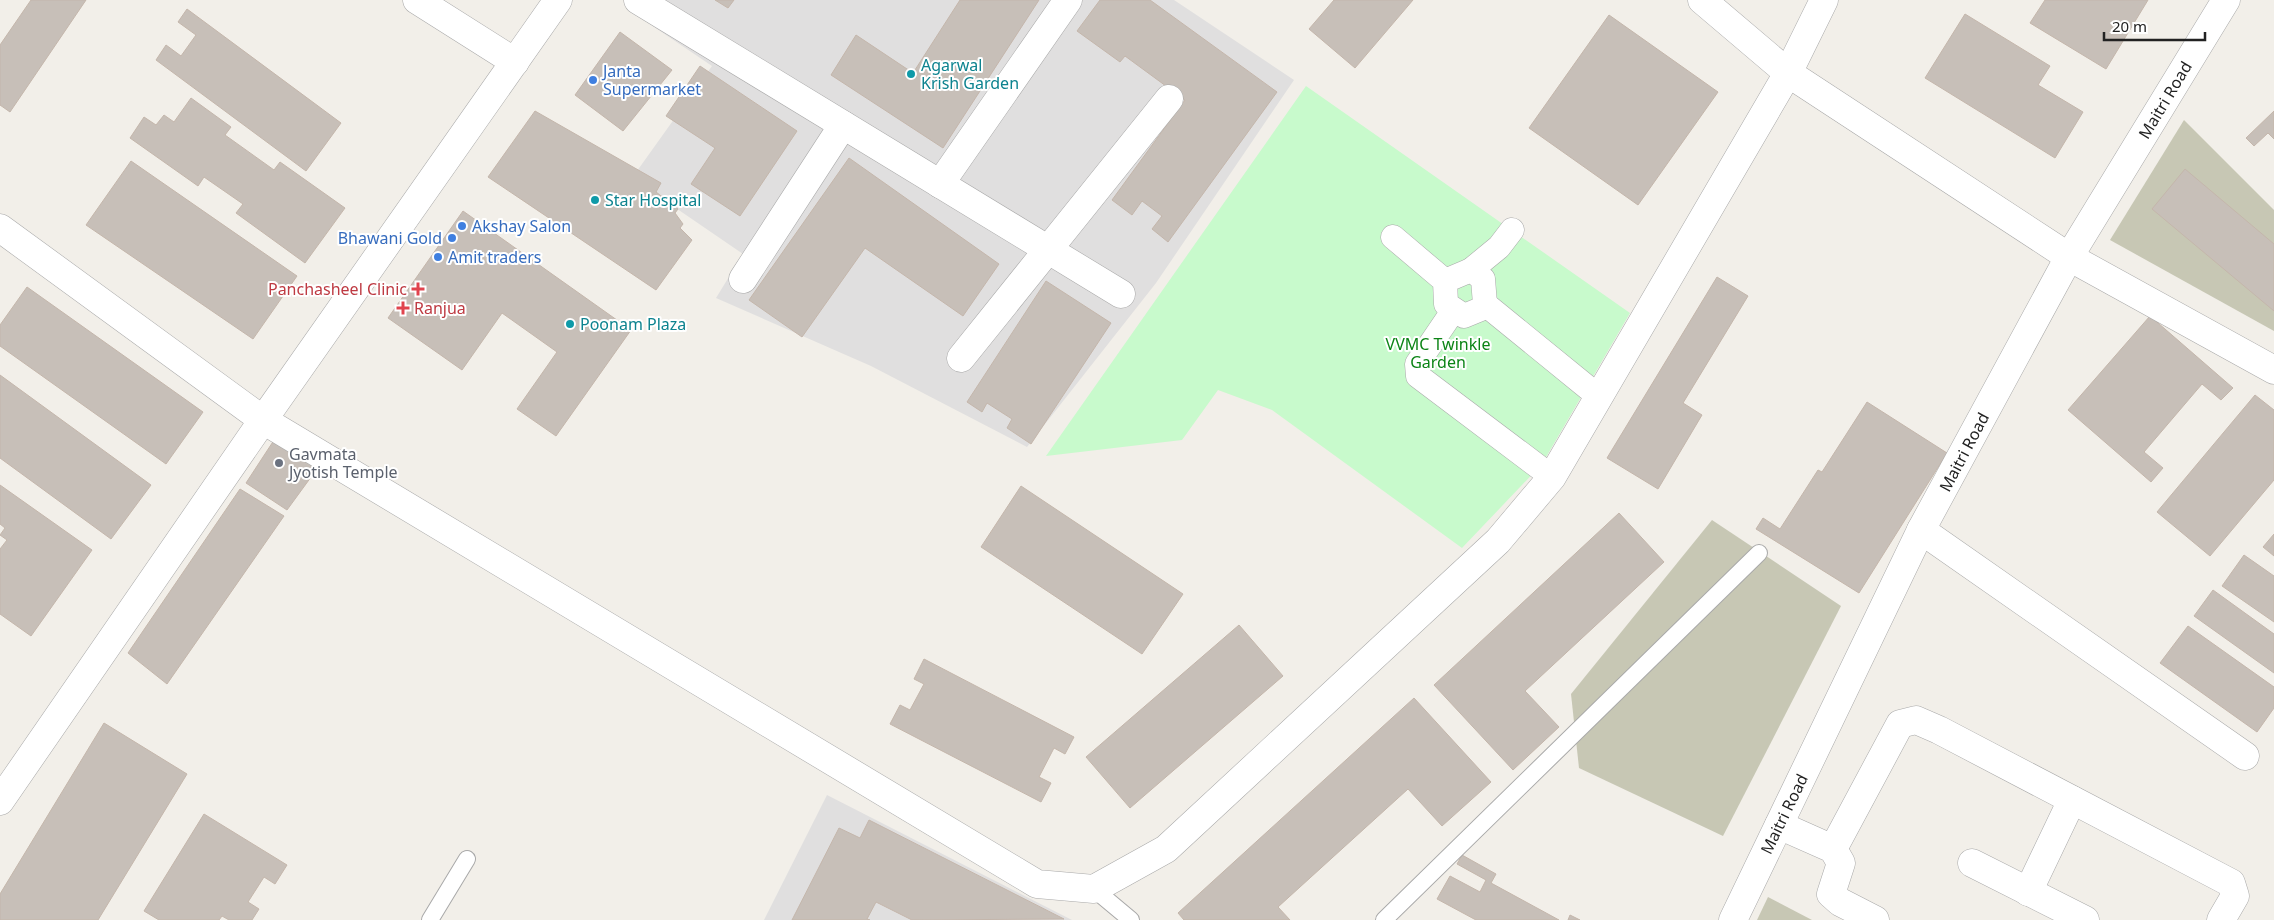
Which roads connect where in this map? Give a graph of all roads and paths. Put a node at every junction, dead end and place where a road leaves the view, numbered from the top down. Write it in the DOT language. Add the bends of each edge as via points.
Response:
graph roads {
  1 [pos="418,0"];
  2 [pos="558,0"];
  3 [pos="638,0"];
  4 [pos="1068,0"];
  5 [pos="1702,0"];
  6 [pos="1824,0"];
  7 [pos="2226,0"];
  8 [pos="515,62"];
  9 [pos="1788,73"];
  10 [pos="1169,99"];
  11 [pos="843,124"];
  12 [pos="940,184"];
  13 [pos="0,228"];
  14 [pos="1512,230"];
  15 [pos="1393,237"];
  16 [pos="1049,250"];
  17 [pos="2069,257"];
  18 [pos="1471,270"];
  19 [pos="743,279"];
  20 [pos="1445,281"];
  21 [pos="1121,294"];
  22 [pos="1485,304"];
  23 [pos="1453,311"];
  24 [pos="961,358"];
  25 [pos="2274,370"];
  26 [pos="1598,396"];
  27 [pos="263,420"];
  28 [pos="1552,477"];
  29 [pos="1921,530"];
  30 [pos="1759,553"];
  31 [pos="2245,756"];
  32 [pos="2072,800"];
  33 [pos="0,802"];
  34 [pos="1779,825"];
  35 [pos="1833,849"];
  36 [pos="467,859"];
  37 [pos="1972,863"];
  38 [pos="1094,889"];
  39 [pos="2028,892"];
  40 [pos="430,920"];
  41 [pos="1131,920"];
  42 [pos="1384,920"];
  43 [pos="1733,920"];
  44 [pos="1875,920"];
  45 [pos="2085,920"];
  46 [pos="2221,920"];
  1 -- 8 [label="street"];
  2 -- 8 [label="street"];
  3 -- 11 [label="street"];
  4 -- 12 [label="street"];
  5 -- 9 [label="street"];
  6 -- 9 [label="street"];
  7 -- 17 [label="street, Maitri Road"];
  8 -- 27 [label="street"];
  9 -- 17 [label="street"];
  9 -- 26 [label="street"];
  10 -- 16 [label="street"];
  11 -- 12 [label="street"];
  11 -- 19 [label="street"];
  12 -- 16 [label="street"];
  13 -- 27 [label="street"];
  14 -- 18 [label="street"];
  15 -- 20 [label="street"];
  16 -- 21 [label="street"];
  16 -- 24 [label="street"];
  17 -- 25 [label="street"];
  17 -- 29 [label="street, Maitri Road"];
  18 -- 20 [label="street"];
  18 -- 22 [label="street" via="1484,279"];
  20 -- 23 [label="street" via="1446,304"];
  22 -- 23 [label="street" via="1464,316"];
  22 -- 26 [label="street"];
  23 -- 28 [label="street" via="1417,364 1418,376"];
  26 -- 28 [label="street"];
  27 -- 33 [label="street"];
  27 -- 38 [label="street" via="1037,884"];
  28 -- 38 [label="street" via="1498,540 1166,849"];
  29 -- 31 [label="street"];
  29 -- 34 [label="street, Maitri Road"];
  30 -- 42 [label="lane"];
  32 -- 35 [label="street" via="1916,720 1900,724"];
  32 -- 39 [label="street"];
  32 -- 46 [label="street" via="2231,883 2235,896"];
  34 -- 35 [label="street"];
  34 -- 43 [label="street, Maitri Road"];
  35 -- 44 [label="street" via="1841,863 1831,894"];
  36 -- 40 [label="lane"];
  37 -- 39 [label="street"];
  38 -- 41 [label="lane"];
  39 -- 45 [label="street"];
}
